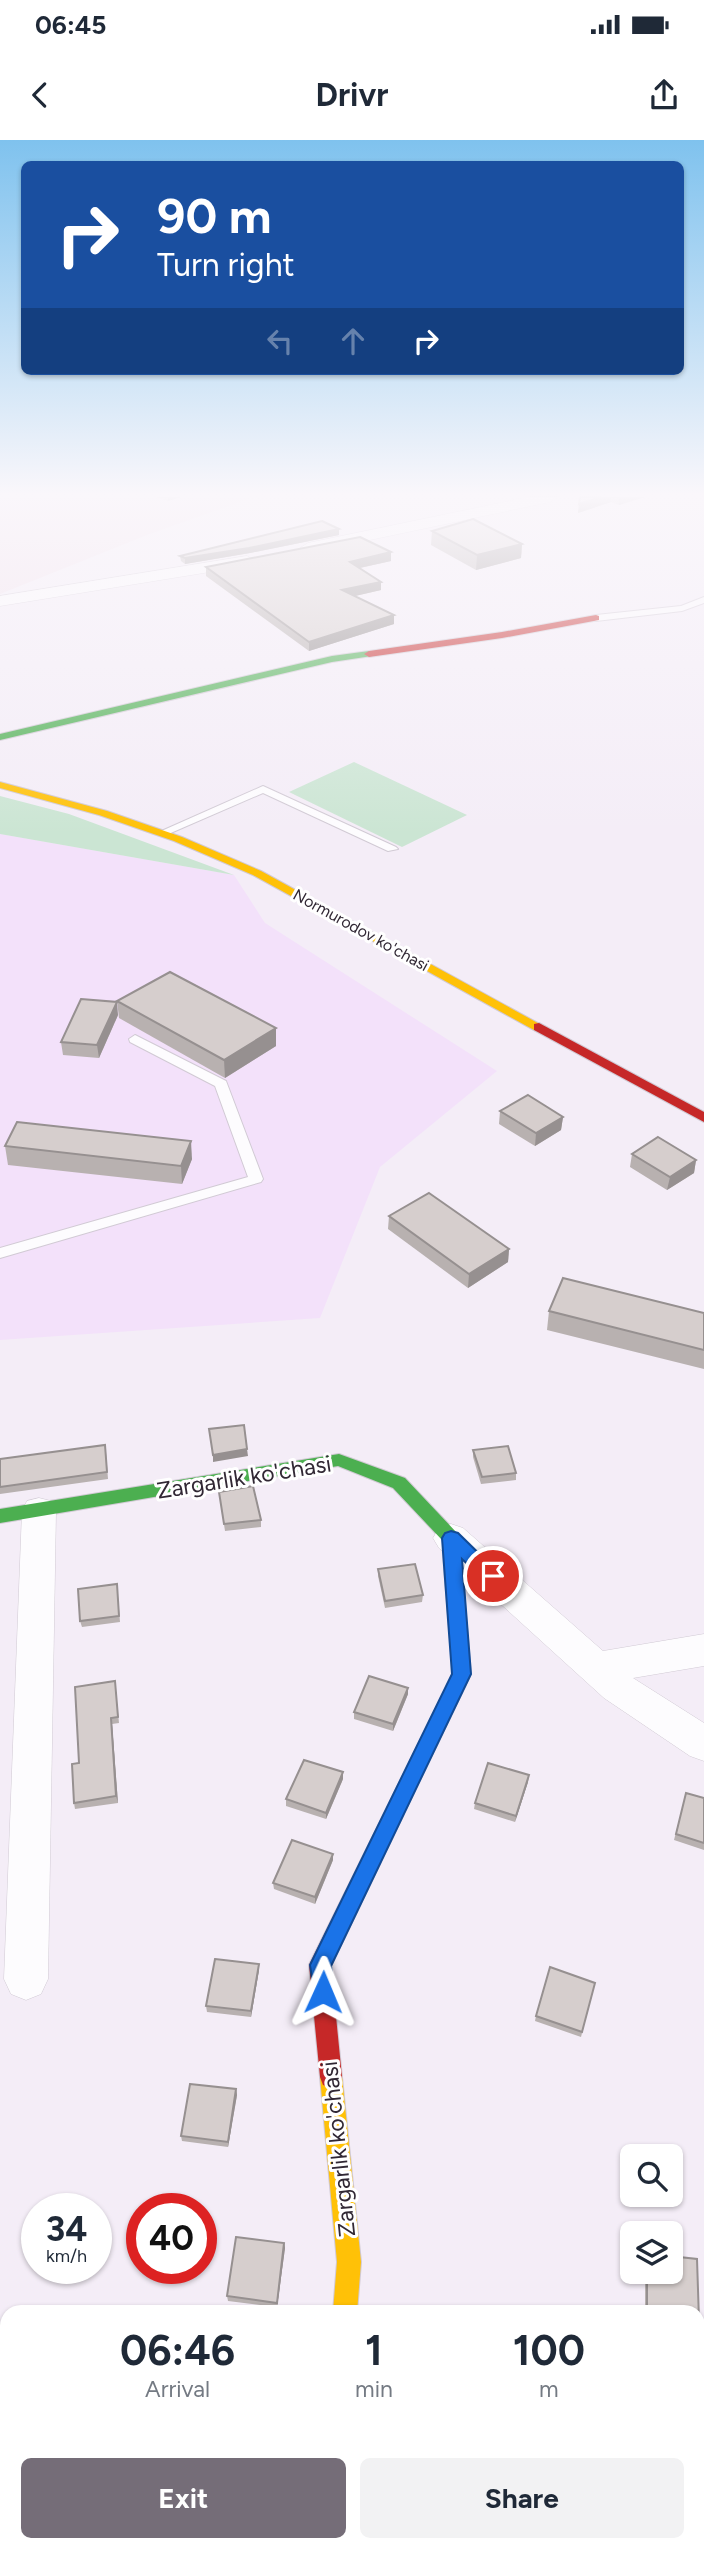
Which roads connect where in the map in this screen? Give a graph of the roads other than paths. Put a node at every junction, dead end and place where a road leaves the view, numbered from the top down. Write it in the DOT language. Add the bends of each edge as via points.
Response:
graph roads {
  1 [pos="669,610"];
  2 [pos="596,618"];
  3 [pos="0,737"];
  4 [pos="0,785"];
  5 [pos="162,833"];
  6 [pos="392,849"];
  7 [pos="135,1039"];
  8 [pos="704,1118"];
  9 [pos="0,1253"];
  10 [pos="39,1511"];
  11 [pos="0,1516"];
  12 [pos="451,1538"];
  13 [pos="704,1650"];
  14 [pos="596,1668"];
  15 [pos="704,1744"];
  16 [pos="26,1979"];
  17 [pos="346,2305"];
  1 -- 2 [label="lane"];
  2 -- 3 [label="street" via="332,659"];
  4 -- 5 [label="street, Normurodov ko'chasi"];
  5 -- 6 [label="lane" via="263,789"];
  5 -- 8 [label="street, Normurodov ko'chasi" via="257,873"];
  7 -- 9 [label="lane" via="221,1084 256,1180"];
  10 -- 11 [label="street, Zargarlik ko'chasi"];
  10 -- 12 [label="street, Zargarlik ko'chasi" via="339,1460 399,1483"];
  10 -- 16 [label="street"];
  12 -- 14 [label="street"];
  12 -- 17 [label="street, Zargarlik ko'chasi" via="462,1674 320,1965 349,2262"];
  13 -- 14 [label="street"];
  14 -- 15 [label="street"];
}
